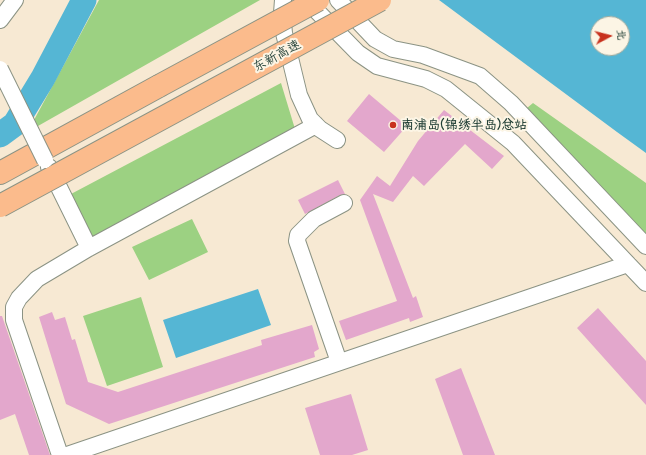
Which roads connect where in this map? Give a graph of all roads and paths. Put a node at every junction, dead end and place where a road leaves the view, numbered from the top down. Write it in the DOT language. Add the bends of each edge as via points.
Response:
graph roads {
  1 [pos="15,0"];
  2 [pos="284,0"];
  3 [pos="306,0"];
  4 [pos="318,0"];
  5 [pos="338,0"];
  6 [pos="380,0"];
  7 [pos="0,20"];
  8 [pos="0,69"];
  9 [pos="316,125"];
  10 [pos="337,140"];
  11 [pos="0,172"];
  12 [pos="344,203"];
  13 [pos="0,206"];
  14 [pos="646,246"];
  15 [pos="89,248"];
  16 [pos="628,264"];
  17 [pos="646,284"];
  18 [pos="339,362"];
  19 [pos="60,455"];
  20 [pos="67,455"];
  1 -- 7 [label="street"];
  2 -- 9 [label="street" via="284,33 299,95 310,119"];
  3 -- 16 [label="street" via="358,53 376,66 426,78 446,89 513,143"];
  4 -- 11 [label="highway, bridge"];
  5 -- 14 [label="street" via="375,39 394,49 423,55 480,76 511,103"];
  6 -- 13 [label="highway, 东新高速, bridge"];
  8 -- 15 [label="street, bridge"];
  9 -- 10 [label="street"];
  9 -- 15 [label="street"];
  12 -- 18 [label="street" via="314,219 298,235 297,241"];
  15 -- 19 [label="street" via="37,279 27,288 14,307 14,320"];
  16 -- 17 [label="street"];
  16 -- 18 [label="street"];
  18 -- 20 [label="street"];
}
